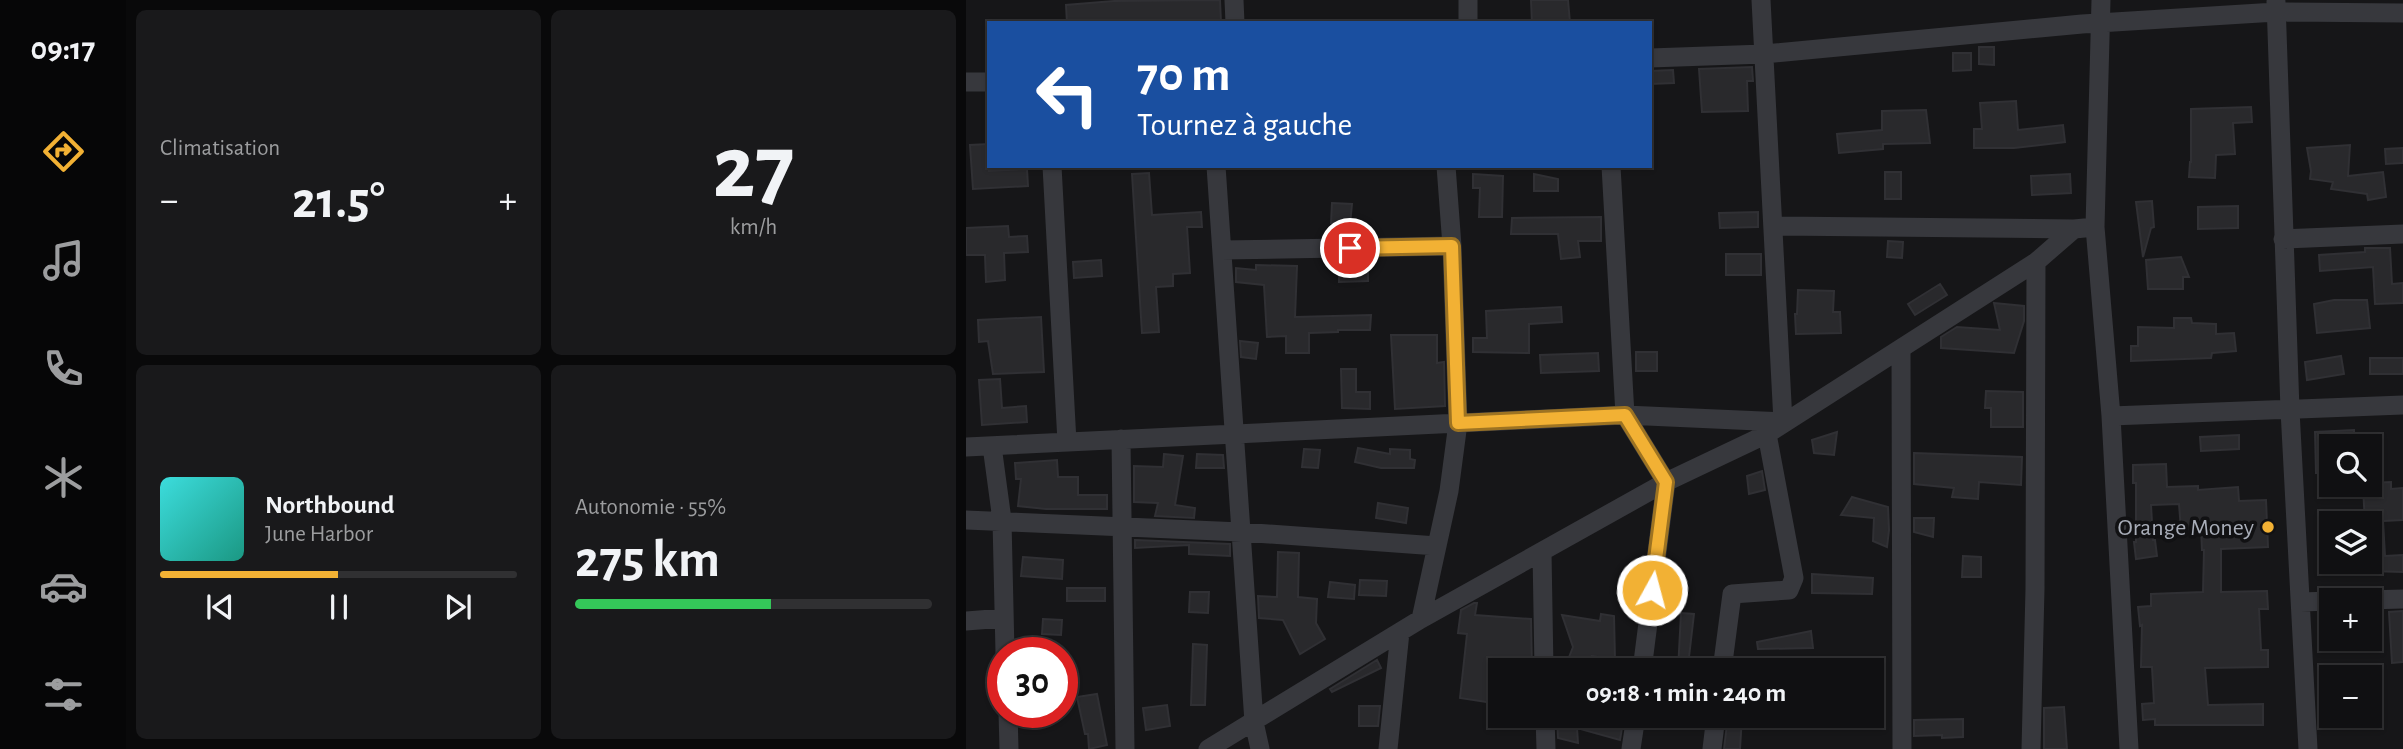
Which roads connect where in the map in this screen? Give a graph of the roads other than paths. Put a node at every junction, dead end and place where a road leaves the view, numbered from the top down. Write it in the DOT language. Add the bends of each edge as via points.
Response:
graph roads {
  1 [pos="1234,0"];
  2 [pos="1468,0"];
  3 [pos="1761,0"];
  4 [pos="2101,0"];
  5 [pos="2276,6"];
  6 [pos="2403,13"];
  7 [pos="1235,21"];
  8 [pos="1468,21"];
  9 [pos="2101,23"];
  10 [pos="1764,54"];
  11 [pos="1652,58"];
  12 [pos="966,82"];
  13 [pos="987,82"];
  14 [pos="1052,168"];
  15 [pos="1216,168"];
  16 [pos="1446,168"];
  17 [pos="1611,168"];
  18 [pos="1774,226"];
  19 [pos="2095,227"];
  20 [pos="2074,229"];
  21 [pos="2403,234"];
  22 [pos="2284,240"];
  23 [pos="1452,246"];
  24 [pos="1222,250"];
  25 [pos="2036,261"];
  26 [pos="1901,350"];
  27 [pos="2403,405"];
  28 [pos="2290,410"];
  29 [pos="1625,415"];
  30 [pos="2111,416"];
  31 [pos="1458,423"];
  32 [pos="1775,428"];
  33 [pos="1234,434"];
  34 [pos="1121,439"];
  35 [pos="1066,442"];
  36 [pos="992,446"];
  37 [pos="966,447"];
  38 [pos="1666,482"];
  39 [pos="966,520"];
  40 [pos="1002,520"];
  41 [pos="1122,528"];
  42 [pos="1241,532"];
  43 [pos="1437,546"];
  44 [pos="1542,552"];
  45 [pos="2403,599"];
  46 [pos="2382,600"];
  47 [pos="2319,601"];
  48 [pos="2301,602"];
  49 [pos="1004,618"];
  50 [pos="1421,619"];
  51 [pos="966,621"];
  52 [pos="1401,632"];
  53 [pos="1005,637"];
  54 [pos="1544,658"];
  55 [pos="1644,658"];
  56 [pos="1724,658"];
  57 [pos="1254,722"];
  58 [pos="1008,728"];
  59 [pos="1545,728"];
  60 [pos="1635,728"];
  61 [pos="1715,728"];
  62 [pos="1009,749"];
  63 [pos="1125,749"];
  64 [pos="1208,749"];
  65 [pos="1260,749"];
  66 [pos="1388,749"];
  67 [pos="1546,749"];
  68 [pos="1632,749"];
  69 [pos="1712,749"];
  70 [pos="1902,749"];
  71 [pos="2031,749"];
  72 [pos="2129,749"];
  73 [pos="2308,749"];
  1 -- 7 [label="street"];
  2 -- 8 [label="street"];
  3 -- 10 [label="street"];
  4 -- 9 [label="street"];
  5 -- 6 [label="street"];
  5 -- 9 [label="street"];
  5 -- 22 [label="street"];
  9 -- 10 [label="street"];
  9 -- 19 [label="street"];
  10 -- 11 [label="street"];
  10 -- 18 [label="street"];
  12 -- 13 [label="street"];
  14 -- 35 [label="street"];
  15 -- 24 [label="street"];
  16 -- 23 [label="street"];
  17 -- 29 [label="street"];
  18 -- 20 [label="street"];
  18 -- 32 [label="street"];
  19 -- 20 [label="street"];
  19 -- 30 [label="street"];
  20 -- 25 [label="street"];
  21 -- 22 [label="street"];
  22 -- 28 [label="street"];
  23 -- 24 [label="street"];
  23 -- 31 [label="street"];
  24 -- 33 [label="street"];
  25 -- 26 [label="street"];
  25 -- 71 [label="street"];
  26 -- 32 [label="street"];
  26 -- 70 [label="street"];
  27 -- 28 [label="street"];
  28 -- 30 [label="street"];
  28 -- 48 [label="street"];
  29 -- 31 [label="street"];
  29 -- 32 [label="street"];
  29 -- 38 [label="street"];
  30 -- 72 [label="street"];
  31 -- 33 [label="street"];
  31 -- 43 [label="street"];
  32 -- 38 [label="street"];
  32 -- 56 [label="street" via="1794,578 1789,590 1732,594"];
  33 -- 34 [label="street"];
  33 -- 42 [label="street"];
  34 -- 35 [label="street"];
  34 -- 41 [label="street"];
  35 -- 36 [label="street"];
  36 -- 37 [label="street"];
  36 -- 40 [label="street"];
  38 -- 44 [label="street"];
  38 -- 55 [label="street"];
  39 -- 40 [label="street"];
  40 -- 41 [label="street"];
  40 -- 49 [label="street"];
  41 -- 42 [label="street"];
  41 -- 63 [label="street"];
  42 -- 43 [label="street"];
  42 -- 57 [label="street"];
  43 -- 50 [label="street"];
  44 -- 50 [label="street"];
  44 -- 54 [label="street"];
  45 -- 46 [label="street"];
  47 -- 48 [label="street"];
  48 -- 73 [label="street"];
  49 -- 51 [label="street"];
  49 -- 53 [label="street"];
  50 -- 52 [label="street"];
  52 -- 57 [label="street"];
  52 -- 66 [label="street"];
  57 -- 64 [label="street"];
  57 -- 65 [label="street"];
  58 -- 62 [label="street"];
  59 -- 67 [label="street"];
  60 -- 68 [label="street"];
  61 -- 69 [label="street"];
}
